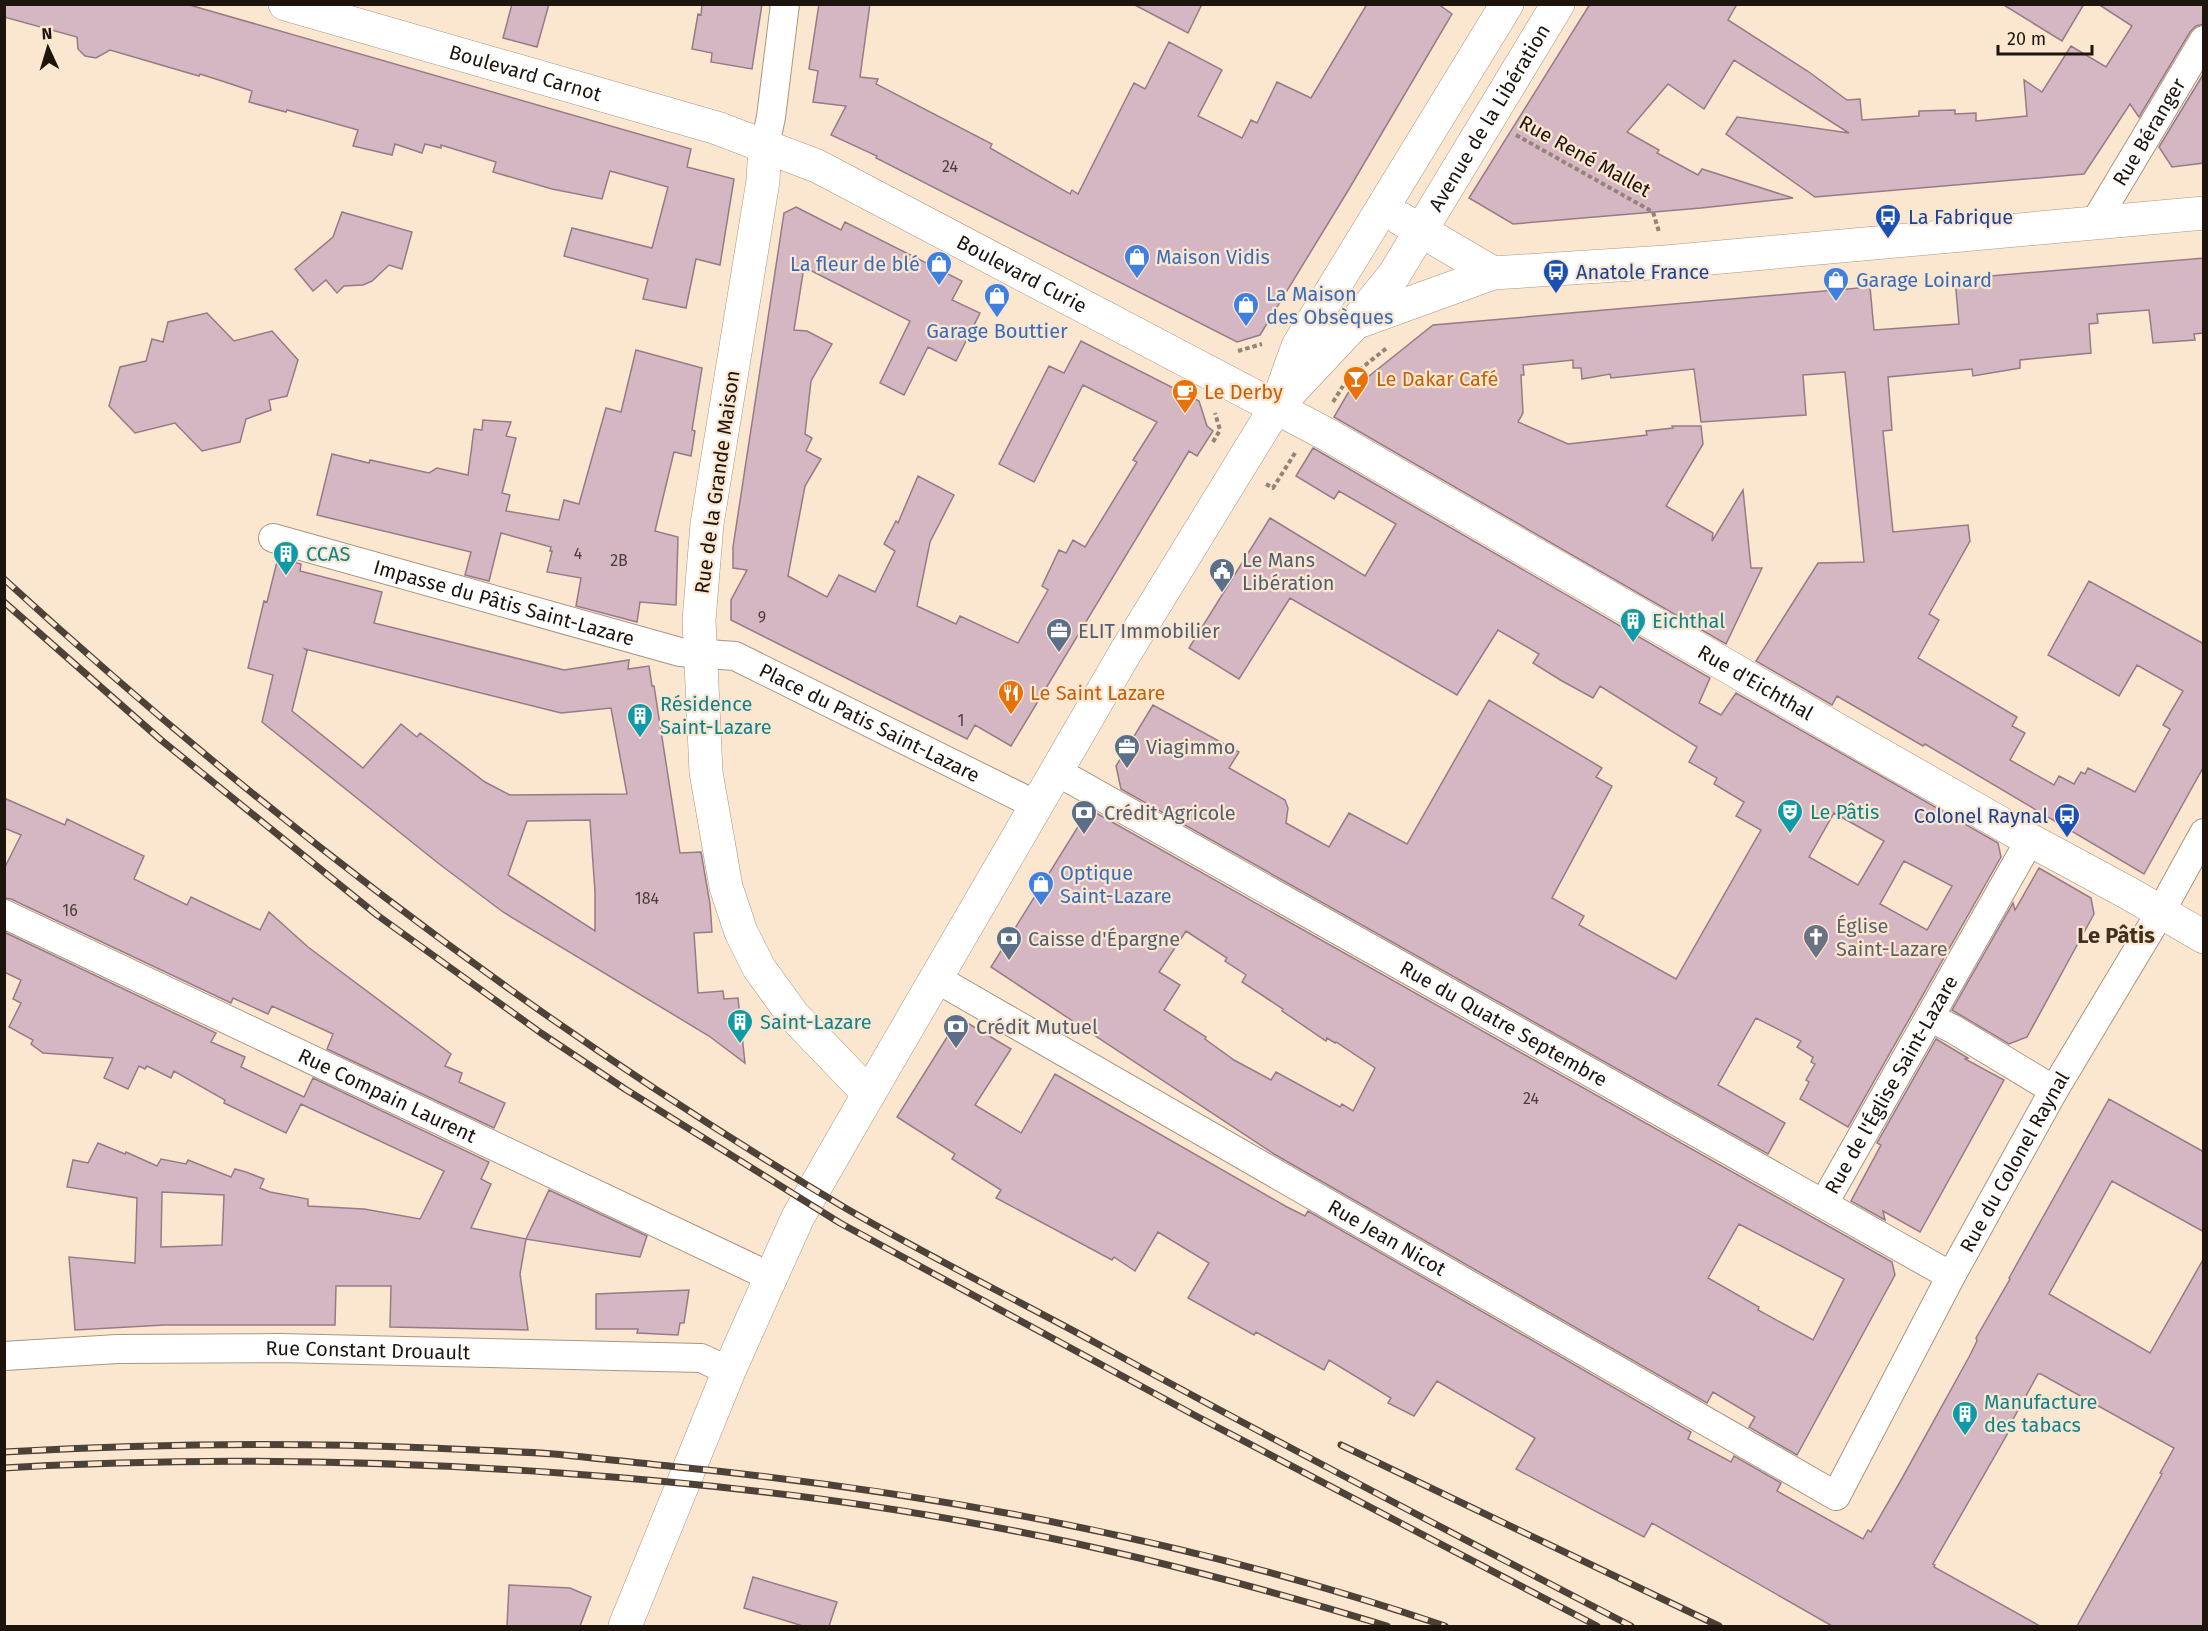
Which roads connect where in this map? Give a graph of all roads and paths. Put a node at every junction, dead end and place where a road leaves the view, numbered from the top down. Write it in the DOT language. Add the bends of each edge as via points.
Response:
graph roads {
  1 [pos="285,4"];
  2 [pos="785,4"];
  3 [pos="1507,4"];
  4 [pos="1558,4"];
  5 [pos="2204,40"];
  6 [pos="1488,119"];
  7 [pos="765,145"];
  8 [pos="1383,208"];
  9 [pos="2204,213"];
  10 [pos="2095,222"];
  11 [pos="1420,230"];
  12 [pos="1666,262"];
  13 [pos="1493,273"];
  14 [pos="1355,324"];
  15 [pos="1261,346"];
  16 [pos="1232,353"];
  17 [pos="1212,404"];
  18 [pos="1276,407"];
  19 [pos="1212,444"];
  20 [pos="1298,447"];
  21 [pos="1273,488"];
  22 [pos="273,538"];
  23 [pos="701,653"];
  24 [pos="1056,771"];
  25 [pos="1036,805"];
  26 [pos="2204,833"];
  27 [pos="2031,840"];
  28 [pos="2160,913"];
  29 [pos="4,914"];
  30 [pos="2204,937"];
  31 [pos="937,979"];
  32 [pos="1930,1018"];
  33 [pos="2054,1090"];
  34 [pos="868,1094"];
  35 [pos="1824,1203"];
  36 [pos="1951,1276"];
  37 [pos="771,1277"];
  38 [pos="4,1356"];
  39 [pos="729,1371"];
  40 [pos="1836,1496"];
  41 [pos="625,1626"];
  1 -- 7 [label="main road, Boulevard Carnot"];
  2 -- 7 [label="street, Rue de la Grande Maison"];
  3 -- 8 [label="main road"];
  4 -- 6 [label="main road, Avenue de la Libération"];
  5 -- 10 [label="street, Rue Béranger"];
  6 -- 11 [label="main road, Avenue de la Libération"];
  6 -- 12 [label="path, Rue René Mallet" via="1653,212"];
  7 -- 18 [label="main road, Boulevard Curie" via="817,166"];
  7 -- 23 [label="main road, Rue de la Grande Maison" via="763,180 707,524 699,620"];
  8 -- 11 [label="main road, Avenue de la Libération"];
  8 -- 18 [label="main road" via="1298,346"];
  9 -- 10 [label="main road"];
  10 -- 12 [label="main road"];
  11 -- 13 [label="main road, Avenue de la Libération"];
  11 -- 14 [label="main road, Avenue de la Libération" via="1394,275"];
  12 -- 13 [label="main road"];
  13 -- 14 [label="main road"];
  14 -- 18 [label="main road, Avenue de la Libération"];
  15 -- 16 [label="path"];
  17 -- 19 [label="path" via="1220,430"];
  18 -- 24 [label="main road"];
  18 -- 27 [label="main road, Rue d'Eichthal"];
  20 -- 21 [label="path"];
  22 -- 23 [label="street, Impasse du Pâtis Saint-Lazare" via="680,652"];
  23 -- 25 [label="street, Place du Patis Saint-Lazare" via="735,656"];
  23 -- 34 [label="main road, Rue de la Grande Maison" via="706,772 726,887 741,932 759,968 793,1015"];
  24 -- 25 [label="main road"];
  24 -- 35 [label="street, Rue du Quatre Septembre"];
  25 -- 31 [label="main road"];
  26 -- 28 [label="street, Rue du Colonel Raynal"];
  27 -- 28 [label="main road, Rue d'Eichthal"];
  27 -- 32 [label="street, Rue de l'Église Saint-Lazare"];
  28 -- 30 [label="main road, Rue d'Eichthal"];
  28 -- 33 [label="street, Rue du Colonel Raynal"];
  29 -- 37 [label="street, Rue Compain Laurent"];
  31 -- 34 [label="main road"];
  31 -- 40 [label="street, Rue Jean Nicot"];
  32 -- 33 [label="street"];
  32 -- 35 [label="street, Rue de l'Église Saint-Lazare"];
  33 -- 36 [label="street, Rue du Colonel Raynal"];
  34 -- 37 [label="main road" via="798,1217"];
  35 -- 36 [label="street, Rue du Quatre Septembre"];
  36 -- 40 [label="street, Rue du Colonel Raynal"];
  37 -- 39 [label="main road"];
  38 -- 39 [label="street, Rue Constant Drouault" via="117,1349 291,1348 701,1358"];
  39 -- 41 [label="main road"];
}
